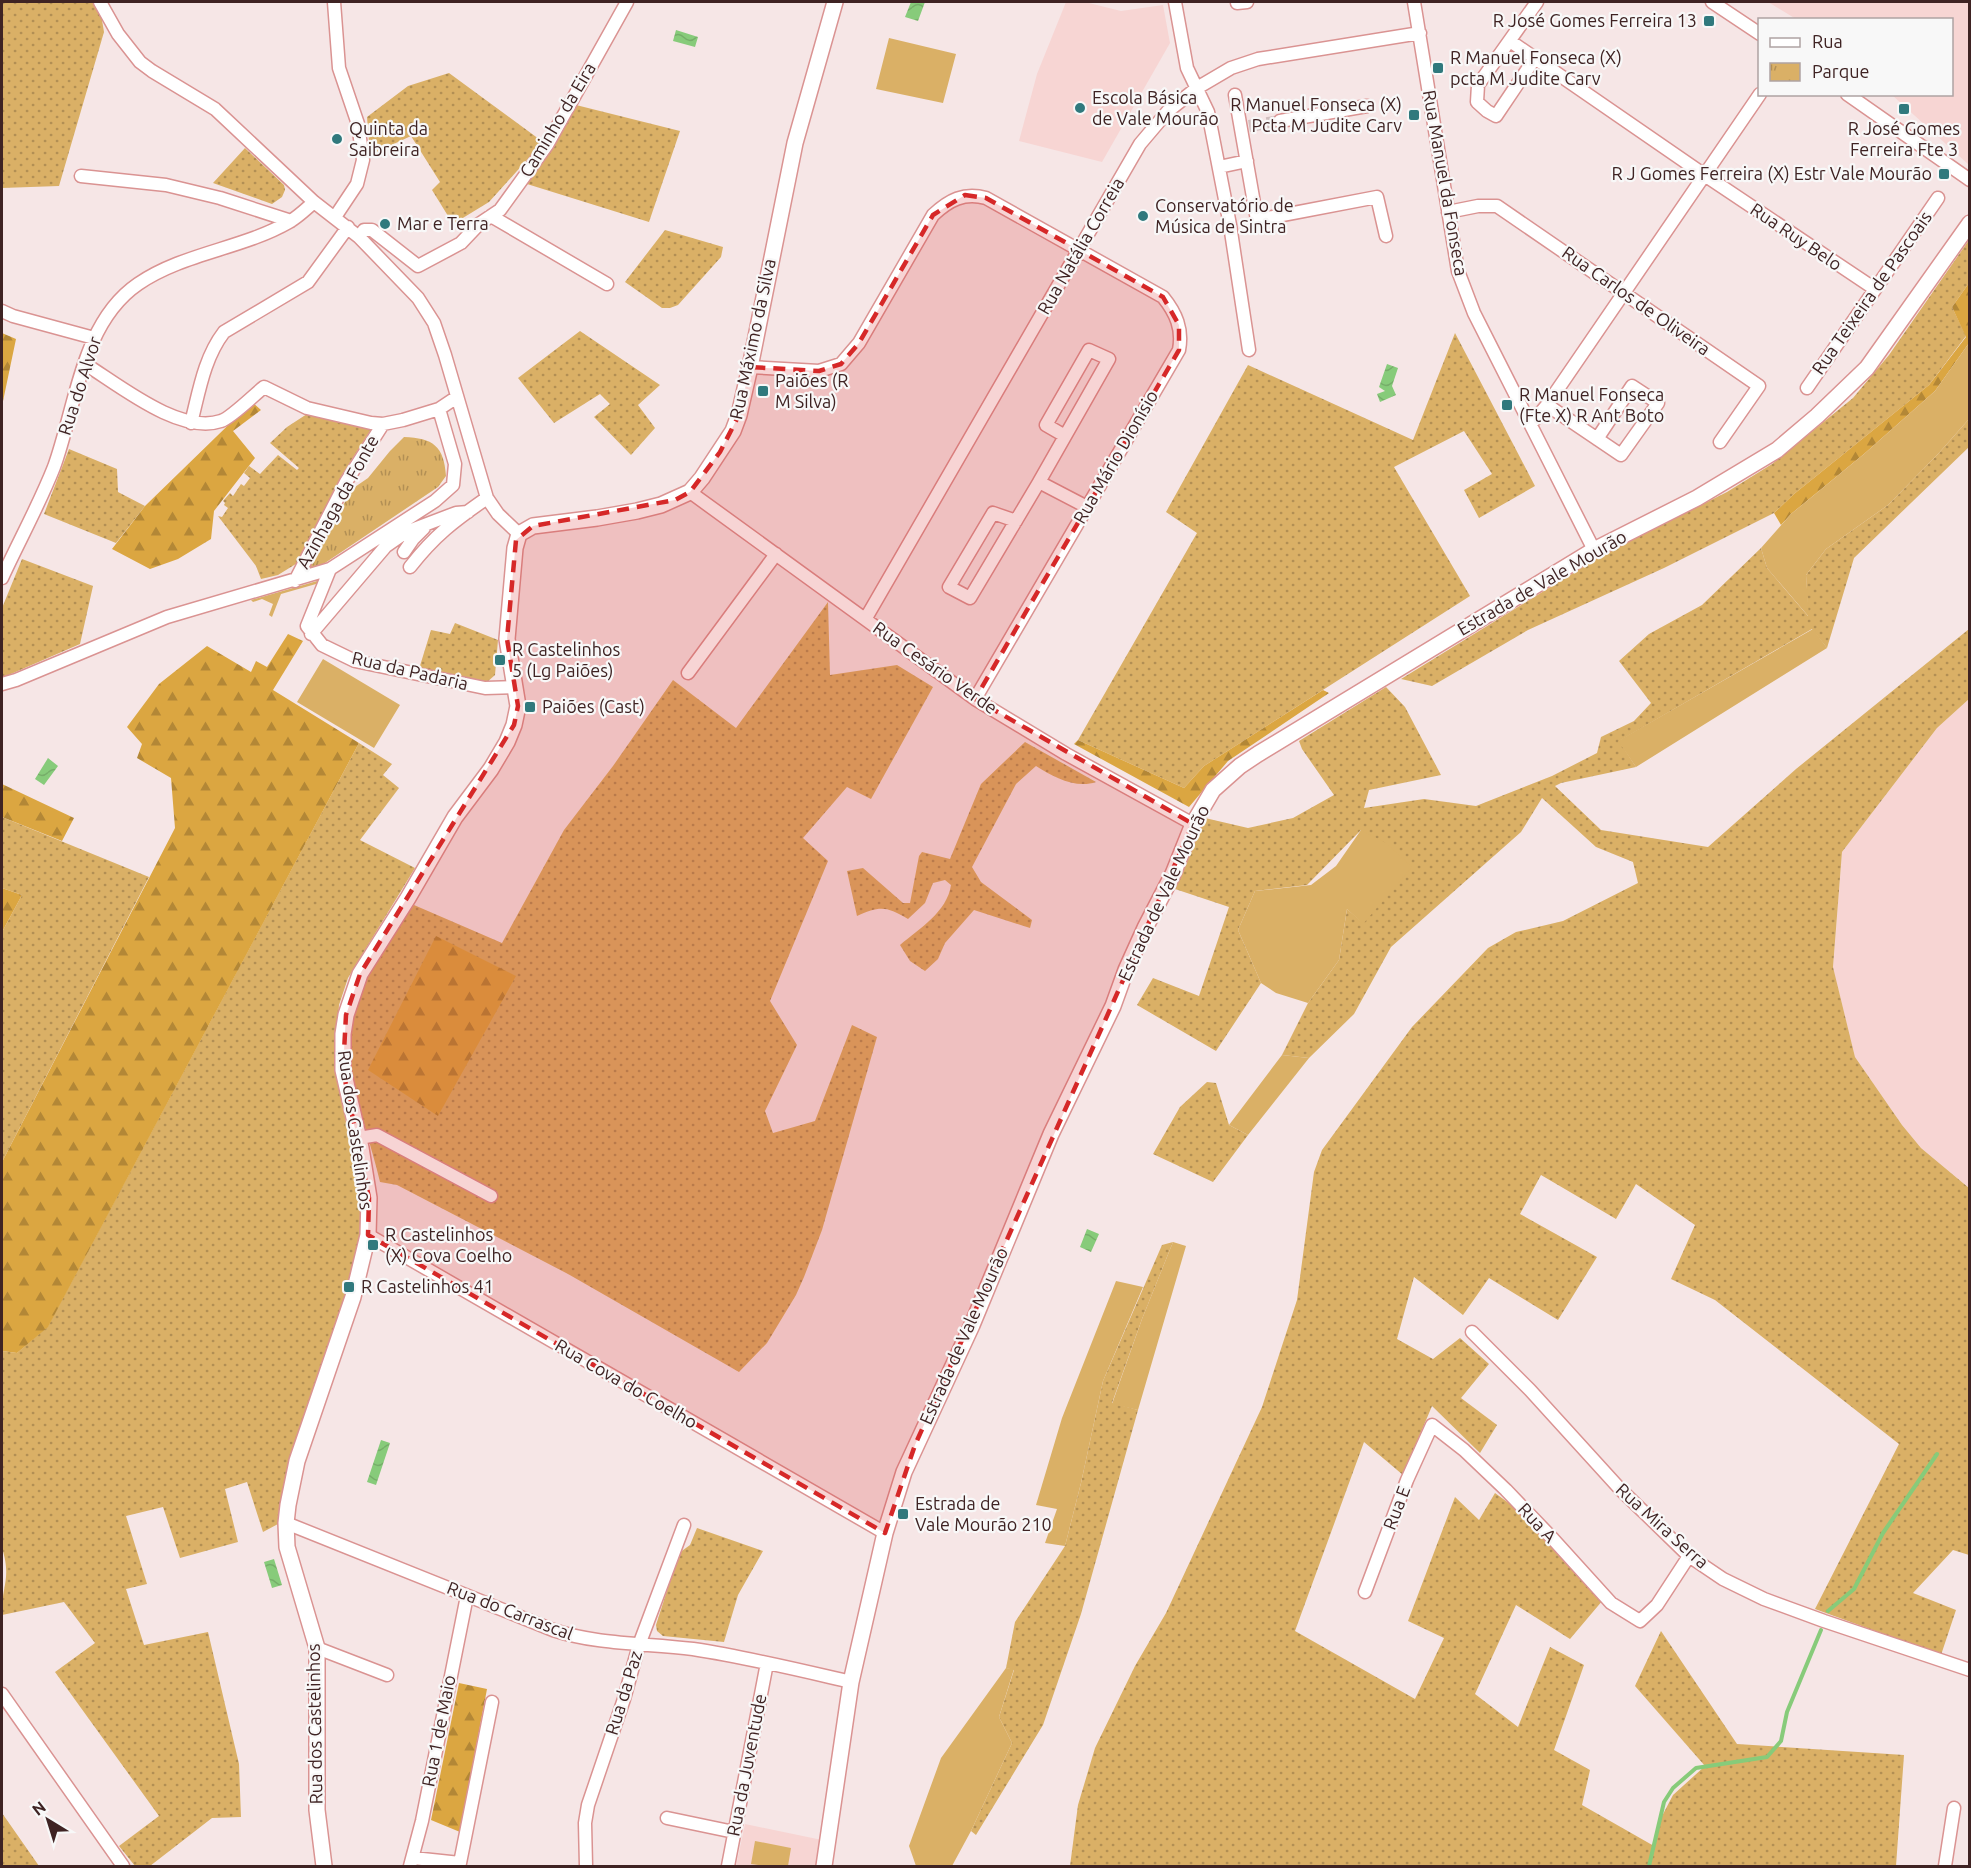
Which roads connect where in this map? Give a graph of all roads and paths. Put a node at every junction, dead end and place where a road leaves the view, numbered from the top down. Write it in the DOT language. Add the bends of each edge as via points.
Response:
graph roads {
  1 [pos="100,2"];
  2 [pos="334,2"];
  3 [pos="627,2"];
  4 [pos="835,2"];
  5 [pos="1175,2"];
  6 [pos="1237,2"];
  7 [pos="1247,2"];
  8 [pos="1414,2"];
  9 [pos="1537,2"];
  10 [pos="1712,2"];
  11 [pos="1420,33"];
  12 [pos="1758,33"];
  13 [pos="1510,41"];
  14 [pos="1535,58"];
  15 [pos="1197,88"];
  16 [pos="1235,95"];
  17 [pos="1759,96"];
  18 [pos="1849,96"];
  19 [pos="1368,106"];
  20 [pos="1280,121"];
  21 [pos="1246,161"];
  22 [pos="1219,167"];
  23 [pos="1703,174"];
  24 [pos="81,176"];
  25 [pos="1970,180"];
  26 [pos="1938,198"];
  27 [pos="315,202"];
  28 [pos="1448,212"];
  29 [pos="491,216"];
  30 [pos="335,217"];
  31 [pos="291,221"];
  32 [pos="1970,223"];
  33 [pos="348,227"];
  34 [pos="1386,236"];
  35 [pos="359,237"];
  36 [pos="1078,250"];
  37 [pos="608,284"];
  38 [pos="1875,289"];
  39 [pos="1624,293"];
  40 [pos="2,311"];
  41 [pos="94,338"];
  42 [pos="1249,350"];
  43 [pos="85,364"];
  44 [pos="750,367"];
  45 [pos="1807,388"];
  46 [pos="457,397"];
  47 [pos="1547,405"];
  48 [pos="439,409"];
  49 [pos="191,423"];
  50 [pos="383,423"];
  51 [pos="1531,424"];
  52 [pos="1065,436"];
  53 [pos="1597,439"];
  54 [pos="1720,442"];
  55 [pos="1039,482"];
  56 [pos="690,492"];
  57 [pos="487,498"];
  58 [pos="1087,507"];
  59 [pos="468,512"];
  60 [pos="1016,521"];
  61 [pos="429,523"];
  62 [pos="519,534"];
  63 [pos="1594,550"];
  64 [pos="404,552"];
  65 [pos="776,554"];
  66 [pos="410,567"];
  67 [pos="330,569"];
  68 [pos="2,578"];
  69 [pos="295,581"];
  70 [pos="866,618"];
  71 [pos="311,634"];
  72 [pos="688,673"];
  73 [pos="2,684"];
  74 [pos="514,687"];
  75 [pos="975,699"];
  76 [pos="1193,824"];
  77 [pos="359,1138"];
  78 [pos="491,1196"];
  79 [pos="368,1235"];
  80 [pos="1472,1332"];
  81 [pos="1432,1425"];
  82 [pos="286,1523"];
  83 [pos="684,1525"];
  84 [pos="885,1533"];
  85 [pos="1689,1556"];
  86 [pos="1365,1592"];
  87 [pos="467,1596"];
  88 [pos="639,1645"];
  89 [pos="317,1648"];
  90 [pos="767,1663"];
  91 [pos="1970,1670"];
  92 [pos="387,1675"];
  93 [pos="851,1682"];
  94 [pos="2,1694"];
  95 [pos="492,1702"];
  96 [pos="1954,1808"];
  97 [pos="668,1818"];
  98 [pos="734,1832"];
  99 [pos="412,1862"];
  100 [pos="123,1866"];
  101 [pos="324,1866"];
  102 [pos="586,1866"];
  103 [pos="728,1866"];
  104 [pos="824,1866"];
  105 [pos="1945,1866"];
  1 -- 27 [label="street" via="140,62 215,109"];
  2 -- 30 [label="street" via="339,68 358,124 363,160 357,184"];
  3 -- 29 [label="street, Caminho da Eira" via="547,145 500,210"];
  4 -- 44 [label="street, Rua Máximo da Silva" via="795,143"];
  5 -- 15 [label="street" via="1187,68"];
  6 -- 7 [label="street"];
  8 -- 11 [label="street, Rua Manuel da Fonseca"];
  9 -- 13 [label="street"];
  10 -- 12 [label="street"];
  11 -- 15 [label="street, Rua Natália Correia" via="1258,59 1231,68"];
  11 -- 28 [label="street, Rua Manuel da Fonseca"];
  13 -- 14 [label="street, Rua Ruy Belo"];
  13 -- 14 [label="street" via="1478,85 1477,102 1487,111 1496,116"];
  14 -- 23 [label="street, Rua Ruy Belo"];
  15 -- 22 [label="street" via="1208,112"];
  15 -- 36 [label="street, Rua Natália Correia" via="1164,115 1140,144"];
  16 -- 21 [label="street" via="1245,126"];
  17 -- 23 [label="street"];
  18 -- 25 [label="street"];
  19 -- 20 [label="street"];
  21 -- 22 [label="street"];
  21 -- 34 [label="street" via="1257,220 1377,197"];
  22 -- 42 [label="street"];
  23 -- 38 [label="street, Rua Ruy Belo"];
  23 -- 39 [label="street"];
  24 -- 31 [label="street" via="166,185"];
  26 -- 38 [label="street, Rua Teixeira de Pascoais"];
  27 -- 30 [label="street"];
  27 -- 31 [label="street, Rua do Alvor"];
  28 -- 39 [label="street, Rua Carlos de Oliveira" via="1497,206"];
  28 -- 51 [label="street, Rua Manuel da Fonseca" via="1458,271 1474,313"];
  29 -- 35 [label="street, Caminho da Eira" via="461,243 418,266 372,230 364,230"];
  29 -- 37 [label="street"];
  30 -- 33 [label="street"];
  31 -- 41 [label="street, Rua do Alvor" via="165,268 141,282 106,316"];
  32 -- 63 [label="street, Estrada de Vale Mourão" via="1867,368 1817,416 1777,450 1739,474"];
  33 -- 35 [label="street"];
  33 -- 49 [label="street" via="308,282 224,332 215,343"];
  35 -- 46 [label="street" via="418,298 434,323"];
  36 -- 44 [label="street, Rua Mário Dionísio" via="986,198 965,195 933,215 859,343 841,364 819,371"];
  36 -- 58 [label="street, Rua Mário Dionísio" via="1163,297 1181,334 1179,350"];
  36 -- 70 [label="street, Rua Natália Correia"];
  38 -- 45 [label="street, Rua Teixeira de Pascoais"];
  39 -- 47 [label="street"];
  39 -- 54 [label="street, Rua Carlos de Oliveira" via="1759,386"];
  40 -- 41 [label="street"];
  41 -- 43 [label="street, Rua do Alvor"];
  43 -- 49 [label="street" via="169,416"];
  43 -- 68 [label="street, Rua do Alvor" via="55,464"];
  44 -- 56 [label="street, Rua Máximo da Silva" via="733,431"];
  46 -- 48 [label="street"];
  46 -- 57 [label="street"];
  47 -- 51 [label="street"];
  47 -- 53 [label="street"];
  48 -- 50 [label="street"];
  48 -- 67 [label="street" via="455,464 453,486"];
  49 -- 50 [label="street" via="222,421 264,387 307,408"];
  50 -- 69 [label="street, Azinhaga da Fonte" via="346,482"];
  51 -- 63 [label="street, Rua Manuel da Fonseca"];
  52 -- 52 [label="street" via="1109,359 1089,350 1046,425"];
  52 -- 55 [label="street"];
  53 -- 53 [label="street" via="1621,456 1658,403 1632,386"];
  55 -- 58 [label="street"];
  55 -- 60 [label="street"];
  56 -- 62 [label="street, Rua Máximo da Silva" via="661,505 544,524"];
  56 -- 65 [label="street, Rua Cesário Verde"];
  57 -- 59 [label="street"];
  57 -- 62 [label="street"];
  58 -- 75 [label="street, Rua Mário Dionísio"];
  59 -- 61 [label="street"];
  59 -- 66 [label="street" via="434,538"];
  60 -- 60 [label="street" via="970,598 949,587 993,513"];
  61 -- 64 [label="street"];
  61 -- 71 [label="street" via="386,546"];
  62 -- 74 [label="street, Rua dos Castelinhos" via="514,548 507,639"];
  63 -- 76 [label="street, Estrada de Vale Mourão" via="1249,760 1213,790"];
  65 -- 70 [label="street, Rua Cesário Verde"];
  65 -- 72 [label="street"];
  67 -- 69 [label="street"];
  67 -- 71 [label="street" via="307,626"];
  69 -- 73 [label="street" via="167,617"];
  70 -- 75 [label="street, Rua Cesário Verde"];
  71 -- 74 [label="street, Rua da Padaria" via="322,645 355,661 485,688"];
  74 -- 77 [label="street, Rua dos Castelinhos" via="518,706 507,742 450,826 360,974 351,996 342,1053"];
  75 -- 76 [label="street, Rua Cesário Verde"];
  76 -- 84 [label="street, Estrada de Vale Mourão" via="1173,874 1144,928 1113,1006 1051,1134 972,1326 915,1445"];
  77 -- 78 [label="street" via="377,1135"];
  77 -- 79 [label="street, Rua dos Castelinhos" via="369,1198"];
  79 -- 82 [label="street, Rua dos Castelinhos" via="353,1297 297,1461"];
  79 -- 84 [label="street, Rua Cova do Coelho"];
  80 -- 85 [label="street, Rua Mira Serra"];
  81 -- 85 [label="street, Rua A" via="1506,1490 1611,1603 1640,1621 1658,1605"];
  81 -- 86 [label="street, Rua E"];
  82 -- 87 [label="street, Rua do Carrascal"];
  82 -- 89 [label="street, Rua dos Castelinhos" via="287,1547"];
  83 -- 88 [label="street, Rua da Paz"];
  84 -- 93 [label="street, Estrada de Vale Mourão"];
  85 -- 91 [label="street, Rua Mira Serra" via="1723,1579 1764,1599"];
  87 -- 88 [label="street, Rua do Carrascal" via="573,1637"];
  87 -- 99 [label="street, Rua 1 de Maio"];
  88 -- 90 [label="street, Rua do Carrascal" via="719,1653"];
  88 -- 102 [label="street, Rua da Paz" via="588,1804"];
  89 -- 92 [label="street"];
  89 -- 101 [label="street, Rua dos Castelinhos" via="317,1810"];
  90 -- 93 [label="street, Rua do Carrascal"];
  90 -- 98 [label="street, Rua da Juventude"];
  93 -- 104 [label="street, Estrada de Vale Mourão"];
  94 -- 100 [label="street"];
  95 -- 99 [label="street" via="460,1863"];
  96 -- 105 [label="street"];
  97 -- 98 [label="street"];
  98 -- 103 [label="street, Rua da Juventude"];
}
